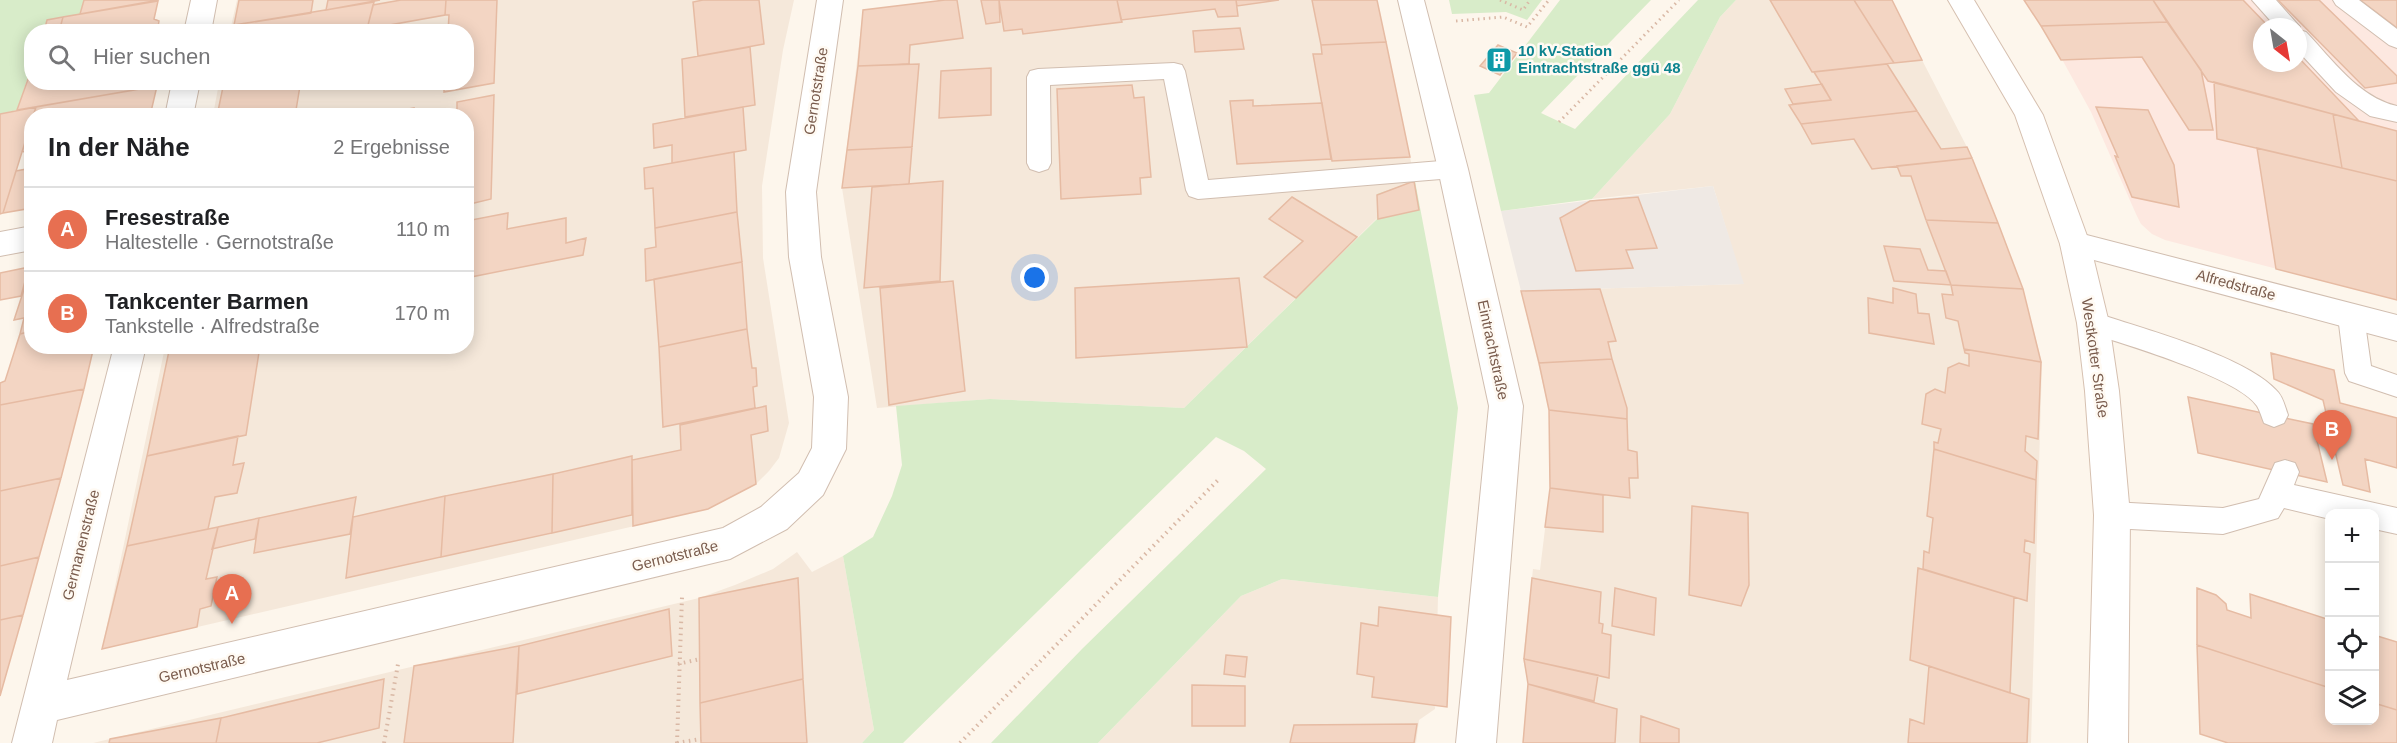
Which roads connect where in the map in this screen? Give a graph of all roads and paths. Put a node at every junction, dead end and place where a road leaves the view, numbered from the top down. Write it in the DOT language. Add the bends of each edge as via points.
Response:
graph roads {
  1 [pos="204,0"];
  2 [pos="830,0"];
  3 [pos="1500,0"];
  4 [pos="1530,0"];
  5 [pos="1549,0"];
  6 [pos="1678,0"];
  7 [pos="1961,0"];
  8 [pos="2263,0"];
  9 [pos="2344,0"];
  10 [pos="1414,12"];
  11 [pos="2280,18"];
  12 [pos="200,24"];
  13 [pos="2397,40"];
  14 [pos="2307,47"];
  15 [pos="184,90"];
  16 [pos="181,108"];
  17 [pos="2397,114"];
  18 [pos="1559,122"];
  19 [pos="1039,163"];
  20 [pos="1453,169"];
  21 [pos="24,240"];
  22 [pos="0,244"];
  23 [pos="2075,244"];
  24 [pos="2350,315"];
  25 [pos="2093,323"];
  26 [pos="2397,328"];
  27 [pos="128,354"];
  28 [pos="2397,386"];
  29 [pos="2274,415"];
  30 [pos="1219,479"];
  31 [pos="2352,509"];
  32 [pos="2112,515"];
  33 [pos="2379,517"];
  34 [pos="2397,521"];
  35 [pos="685,554"];
  36 [pos="406,620"];
  37 [pos="700,659"];
  38 [pos="678,664"];
  39 [pos="42,705"];
  40 [pos="701,739"];
  41 [pos="33,743"];
  42 [pos="384,743"];
  43 [pos="677,743"];
  44 [pos="960,743"];
  45 [pos="1476,743"];
  46 [pos="2109,743"];
  1 -- 12 [label="street"];
  2 -- 35 [label="street, Gernotstraße" via="801,192 805,257 831,397 830,449 811,484 774,518 730,543"];
  3 -- 4 [label="path" via="1523,10"];
  5 -- 10 [label="path" via="1527,27 1503,17"];
  6 -- 18 [label="path"];
  7 -- 23 [label="street, Westkotter Straße" via="2029,115"];
  8 -- 11 [label="lane"];
  9 -- 13 [label="lane"];
  10 -- 20 [label="street, Eintrachtstraße"];
  14 -- 17 [label="lane" via="2344,86 2378,110"];
  15 -- 16 [label="street"];
  19 -- 20 [label="lane" via="1038,76 1174,70 1198,190"];
  20 -- 45 [label="street, Eintrachtstraße" via="1506,406"];
  21 -- 22 [label="street"];
  23 -- 24 [label="street, Alfredstraße"];
  23 -- 25 [label="street, Westkotter Straße"];
  24 -- 26 [label="street, Alfredstraße"];
  24 -- 28 [label="lane" via="2359,373"];
  25 -- 29 [label="lane" via="2243,379 2268,399"];
  25 -- 32 [label="street, Westkotter Straße"];
  27 -- 39 [label="street, Germanenstraße"];
  30 -- 44 [label="path"];
  31 -- 32 [label="lane" via="2281,483 2268,509 2223,521"];
  32 -- 46 [label="street, Westkotter Straße"];
  33 -- 34 [label="lane"];
  35 -- 36 [label="street, Gernotstraße"];
  35 -- 38 [label="path"];
  36 -- 39 [label="street, Gernotstraße"];
  36 -- 42 [label="path"];
  37 -- 38 [label="path"];
  38 -- 43 [label="path"];
  39 -- 41 [label="street, Germanenstraße"];
  40 -- 43 [label="path"];
}
